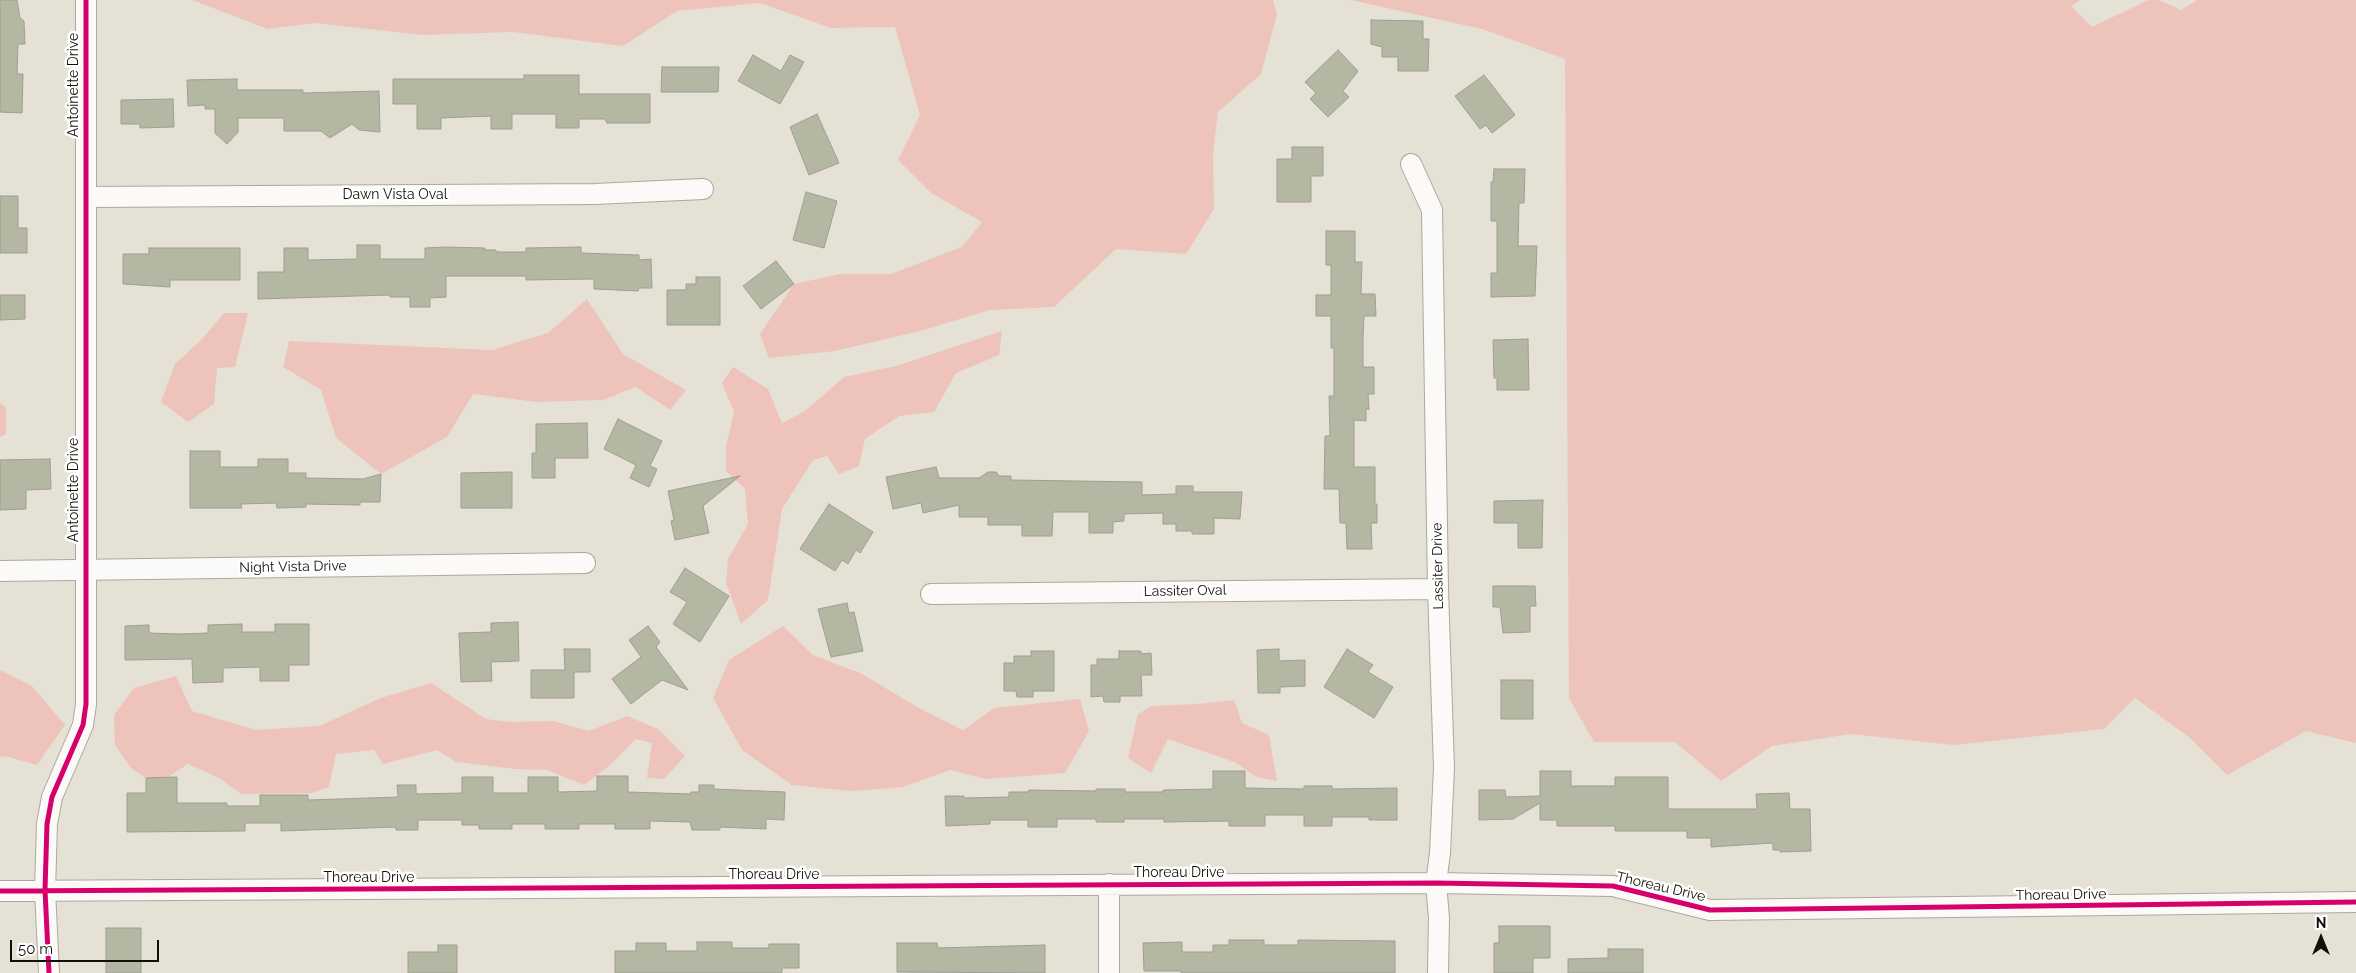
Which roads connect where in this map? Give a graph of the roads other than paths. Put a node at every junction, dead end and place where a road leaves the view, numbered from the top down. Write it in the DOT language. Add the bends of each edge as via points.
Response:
graph roads {
  1 [pos="86,0"];
  2 [pos="1411,164"];
  3 [pos="703,189"];
  4 [pos="86,197"];
  5 [pos="585,563"];
  6 [pos="86,570"];
  7 [pos="0,571"];
  8 [pos="1438,589"];
  9 [pos="931,594"];
  10 [pos="1436,883"];
  11 [pos="1109,884"];
  12 [pos="45,890"];
  13 [pos="0,891"];
  14 [pos="2356,902"];
  15 [pos="49,973"];
  16 [pos="1109,973"];
  17 [pos="1438,973"];
  1 -- 4 [label="street, Antoinette Drive"];
  2 -- 8 [label="street, Lassiter Drive" via="1432,210"];
  3 -- 4 [label="street, Dawn Vista Oval" via="585,194"];
  4 -- 6 [label="street, Antoinette Drive"];
  5 -- 6 [label="street, Night Vista Drive"];
  6 -- 7 [label="street, Night Vista Drive"];
  6 -- 12 [label="street, Antoinette Drive" via="86,704 83,725 52,797 47,824"];
  8 -- 9 [label="street, Lassiter Oval"];
  8 -- 10 [label="street, Lassiter Drive" via="1444,768"];
  10 -- 11 [label="street, Thoreau Drive"];
  10 -- 14 [label="street, Thoreau Drive" via="1614,886 1710,910"];
  10 -- 17 [label="street, Lassiter Drive"];
  11 -- 12 [label="street, Thoreau Drive"];
  11 -- 16 [label="street"];
  12 -- 13 [label="street, Thoreau Drive"];
  12 -- 15 [label="street, Antoinette Drive"];
}
